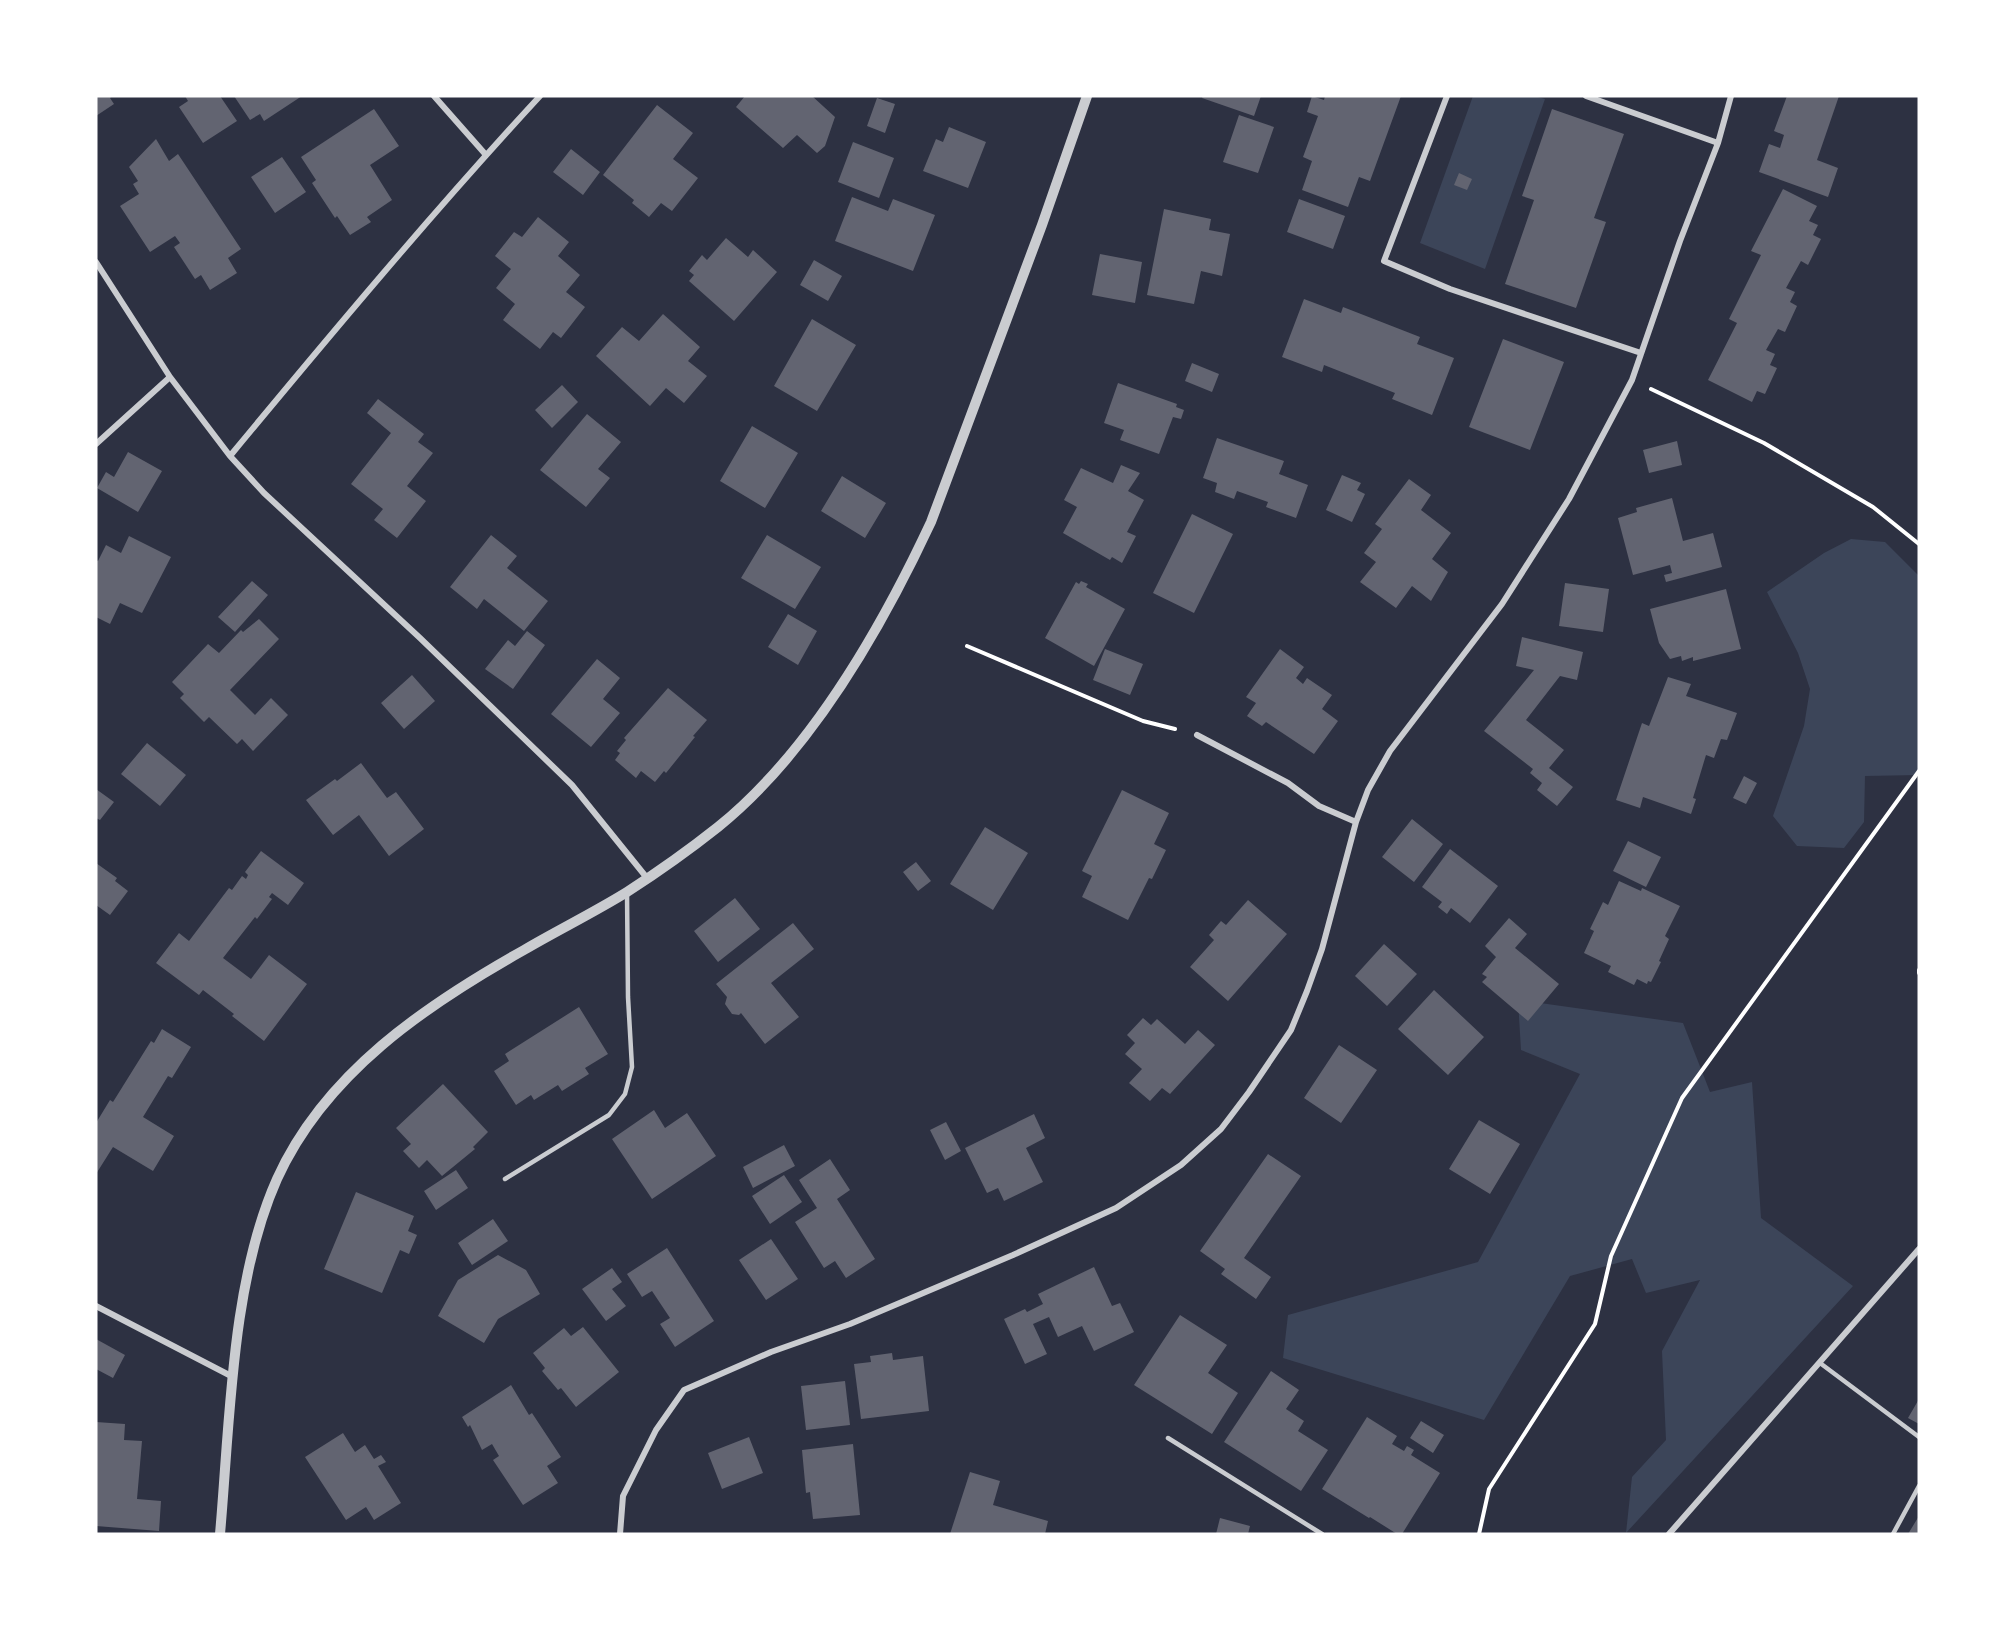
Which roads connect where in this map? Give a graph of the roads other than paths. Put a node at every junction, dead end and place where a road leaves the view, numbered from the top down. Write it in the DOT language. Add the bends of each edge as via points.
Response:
graph roads {
  1 [pos="434,96"];
  2 [pos="540,96"];
  3 [pos="1087,96"];
  4 [pos="1447,96"];
  5 [pos="1586,96"];
  6 [pos="1731,96"];
  7 [pos="1718,143"];
  8 [pos="486,155"];
  9 [pos="96,262"];
  10 [pos="1641,353"];
  11 [pos="170,378"];
  12 [pos="96,444"];
  13 [pos="230,456"];
  14 [pos="1197,735"];
  15 [pos="1356,822"];
  16 [pos="647,878"];
  17 [pos="627,892"];
  18 [pos="505,1179"];
  19 [pos="1919,1249"];
  20 [pos="96,1306"];
  21 [pos="1820,1363"];
  22 [pos="233,1377"];
  23 [pos="1919,1437"];
  24 [pos="1168,1438"];
  25 [pos="1919,1486"];
  26 [pos="220,1534"];
  27 [pos="620,1534"];
  28 [pos="1322,1534"];
  29 [pos="1669,1534"];
  30 [pos="1893,1534"];
  1 -- 8 [label="street"];
  2 -- 8 [label="street"];
  3 -- 16 [label="street" via="931,522 886,611 837,690 773,773 720,825"];
  4 -- 10 [label="street" via="1384,261 1450,289"];
  5 -- 7 [label="street"];
  6 -- 7 [label="street"];
  7 -- 10 [label="street"];
  8 -- 13 [label="street"];
  9 -- 11 [label="street"];
  10 -- 15 [label="street" via="1632,380 1569,499 1502,604 1390,751"];
  11 -- 12 [label="street"];
  11 -- 13 [label="street"];
  13 -- 16 [label="street" via="264,493 572,785"];
  14 -- 15 [label="street" via="1288,783 1319,806"];
  15 -- 27 [label="street" via="1322,949 1291,1030 1221,1129 1181,1165 1116,1208 1002,1260 684,1390 656,1430 624,1496"];
  16 -- 17 [label="street"];
  17 -- 18 [label="lane" via="632,1067 625,1094 609,1115"];
  17 -- 22 [label="street" via="521,951 422,1014 351,1074 320,1109 297,1142 263,1212 248,1272"];
  19 -- 21 [label="street"];
  20 -- 22 [label="street"];
  21 -- 23 [label="lane"];
  21 -- 29 [label="street"];
  22 -- 26 [label="street"];
  24 -- 28 [label="lane"];
  25 -- 30 [label="lane"];
}
